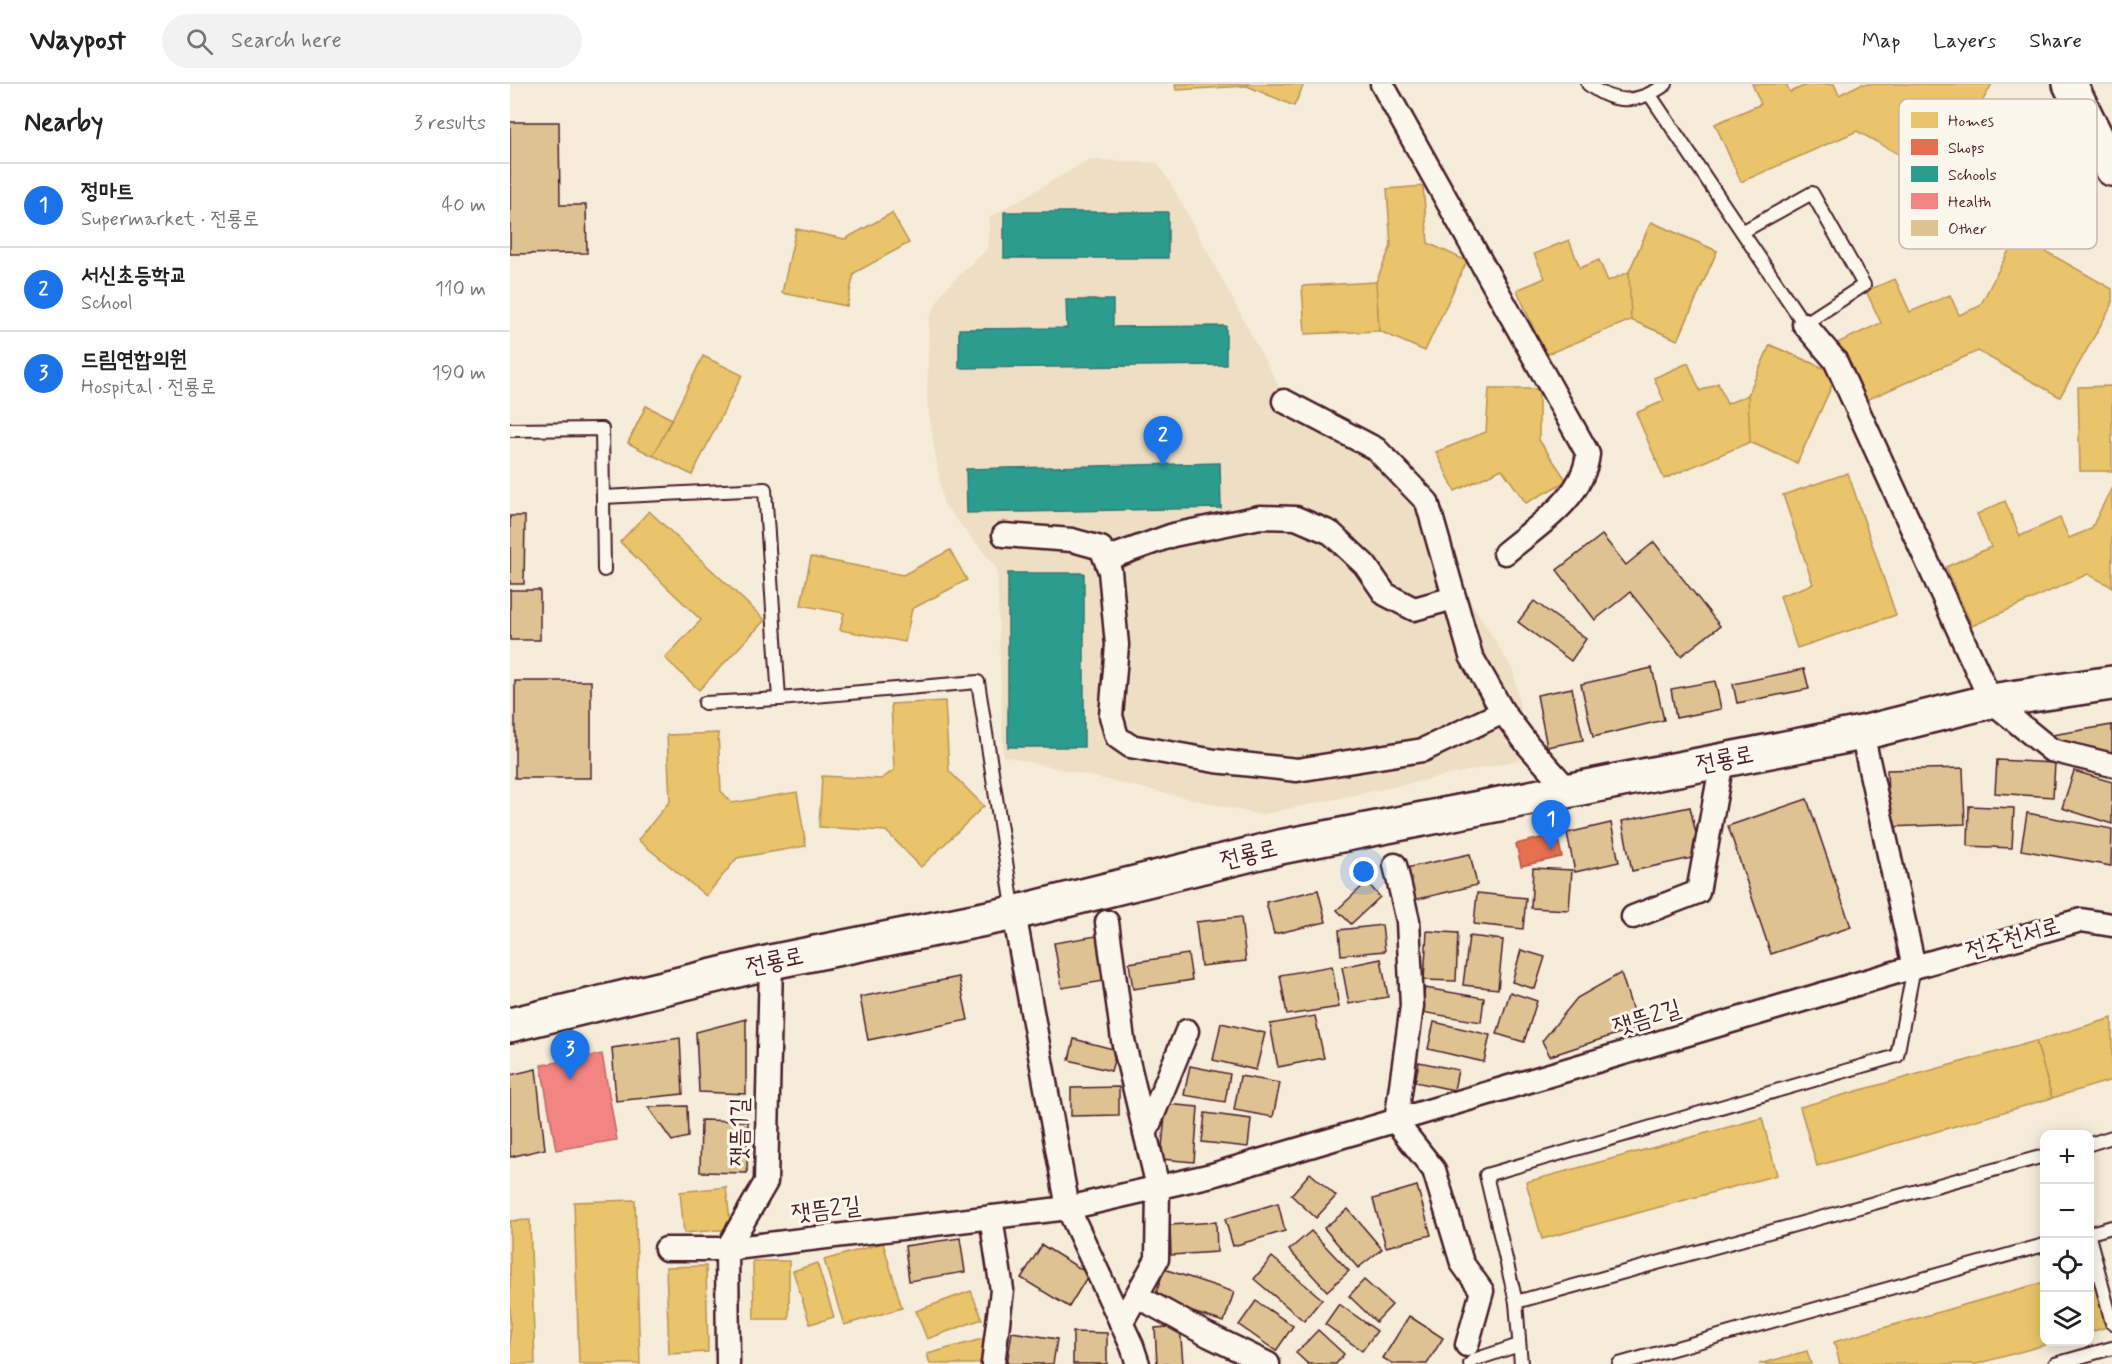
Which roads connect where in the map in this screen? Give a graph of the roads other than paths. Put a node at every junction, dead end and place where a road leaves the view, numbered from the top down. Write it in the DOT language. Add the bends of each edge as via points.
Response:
graph roads {
  1 [pos="1382,84"];
  2 [pos="1588,84"];
  3 [pos="1666,84"];
  4 [pos="2070,84"];
  5 [pos="1650,95"];
  6 [pos="2085,99"];
  7 [pos="2098,112"];
  8 [pos="2112,169"];
  9 [pos="1742,232"];
  10 [pos="1804,324"];
  11 [pos="1284,400"];
  12 [pos="510,430"];
  13 [pos="603,497"];
  14 [pos="1004,535"];
  15 [pos="1505,553"];
  16 [pos="1106,559"];
  17 [pos="604,570"];
  18 [pos="1454,598"];
  19 [pos="2112,683"];
  20 [pos="779,699"];
  21 [pos="1990,701"];
  22 [pos="705,703"];
  23 [pos="1503,712"];
  24 [pos="1862,733"];
  25 [pos="1722,760"];
  26 [pos="2112,765"];
  27 [pos="1569,792"];
  28 [pos="1395,865"];
  29 [pos="1014,913"];
  30 [pos="1633,917"];
  31 [pos="1107,922"];
  32 [pos="2112,924"];
  33 [pos="771,962"];
  34 [pos="1914,967"];
  35 [pos="510,1005"];
  36 [pos="568,1010"];
  37 [pos="510,1025"];
  38 [pos="1187,1031"];
  39 [pos="510,1045"];
  40 [pos="1396,1122"];
  41 [pos="1145,1134"];
  42 [pos="2112,1137"];
  43 [pos="2094,1143"];
  44 [pos="2040,1157"];
  45 [pos="1158,1187"];
  46 [pos="1068,1208"];
  47 [pos="991,1217"];
  48 [pos="2112,1227"];
  49 [pos="2094,1232"];
  50 [pos="2040,1246"];
  51 [pos="666,1249"];
  52 [pos="727,1249"];
  53 [pos="2094,1254"];
  54 [pos="1137,1296"];
  55 [pos="1516,1302"];
  56 [pos="1121,1323"];
  57 [pos="2112,1323"];
  58 [pos="1519,1345"];
  59 [pos="2112,1348"];
  60 [pos="1469,1354"];
  61 [pos="728,1364"];
  62 [pos="993,1364"];
  63 [pos="1138,1364"];
  64 [pos="1268,1364"];
  65 [pos="1521,1364"];
  66 [pos="1619,1364"];
  67 [pos="2055,1364"];
  1 -- 15 [label="street" via="1588,454 1586,469 1568,500"];
  2 -- 5 [label="lane" via="1615,99 1633,100"];
  3 -- 5 [label="lane"];
  4 -- 6 [label="street"];
  5 -- 9 [label="lane"];
  7 -- 8 [label="street"];
  9 -- 10 [label="lane"];
  9 -- 10 [label="lane" via="1812,193 1864,285"];
  10 -- 21 [label="street" via="1835,360"];
  11 -- 18 [label="street" via="1376,449 1427,502"];
  12 -- 13 [label="lane" via="602,429"];
  13 -- 17 [label="lane"];
  13 -- 20 [label="lane" via="765,489"];
  14 -- 16 [label="street" via="1072,540 1101,548"];
  16 -- 18 [label="street" via="1173,535 1260,517 1296,518 1331,533 1365,565 1385,594 1414,609"];
  16 -- 23 [label="street" via="1117,645 1111,716 1117,737 1130,746 1298,770 1423,750"];
  18 -- 23 [label="street" via="1471,656"];
  19 -- 21 [label="street, 전룡로"];
  20 -- 22 [label="lane"];
  20 -- 29 [label="lane" via="978,682"];
  21 -- 24 [label="street, 전룡로"];
  21 -- 26 [label="street" via="2051,750"];
  23 -- 27 [label="street"];
  24 -- 25 [label="street, 전룡로"];
  24 -- 34 [label="street"];
  25 -- 27 [label="street, 전룡로"];
  25 -- 30 [label="street" via="1698,892"];
  27 -- 29 [label="street, 전룡로" via="1280,847"];
  28 -- 40 [label="street" via="1408,921 1412,1006"];
  29 -- 33 [label="street, 전룡로"];
  29 -- 46 [label="street"];
  31 -- 41 [label="street" via="1123,1040"];
  32 -- 34 [label="street, 전주천서로" via="2081,920"];
  33 -- 36 [label="street, 전룡로"];
  33 -- 52 [label="street, 잿뜸1길" via="766,1182"];
  34 -- 40 [label="street, 잿뜸2길"];
  34 -- 55 [label="lane" via="1897,1056 1486,1175"];
  35 -- 36 [label="street" via="519,1011"];
  36 -- 37 [label="street, 전룡로"];
  36 -- 39 [label="street"];
  38 -- 41 [label="street"];
  40 -- 45 [label="street, 잿뜸2길"];
  40 -- 60 [label="street" via="1434,1170 1462,1263 1482,1291"];
  41 -- 45 [label="street"];
  42 -- 43 [label="lane"];
  44 -- 55 [label="lane"];
  45 -- 46 [label="street, 잿뜸2길"];
  45 -- 54 [label="street" via="1158,1259"];
  46 -- 47 [label="street, 잿뜸2길"];
  46 -- 56 [label="street"];
  47 -- 52 [label="street, 잿뜸2길"];
  47 -- 62 [label="street" via="1002,1290"];
  48 -- 49 [label="lane"];
  50 -- 66 [label="lane"];
  51 -- 52 [label="street, 잿뜸2길"];
  52 -- 61 [label="street"];
  53 -- 57 [label="lane"];
  54 -- 56 [label="street"];
  54 -- 64 [label="street"];
  55 -- 58 [label="lane"];
  56 -- 63 [label="street"];
  58 -- 60 [label="lane" via="1474,1360"];
  58 -- 65 [label="lane"];
  59 -- 67 [label="lane"];
}
